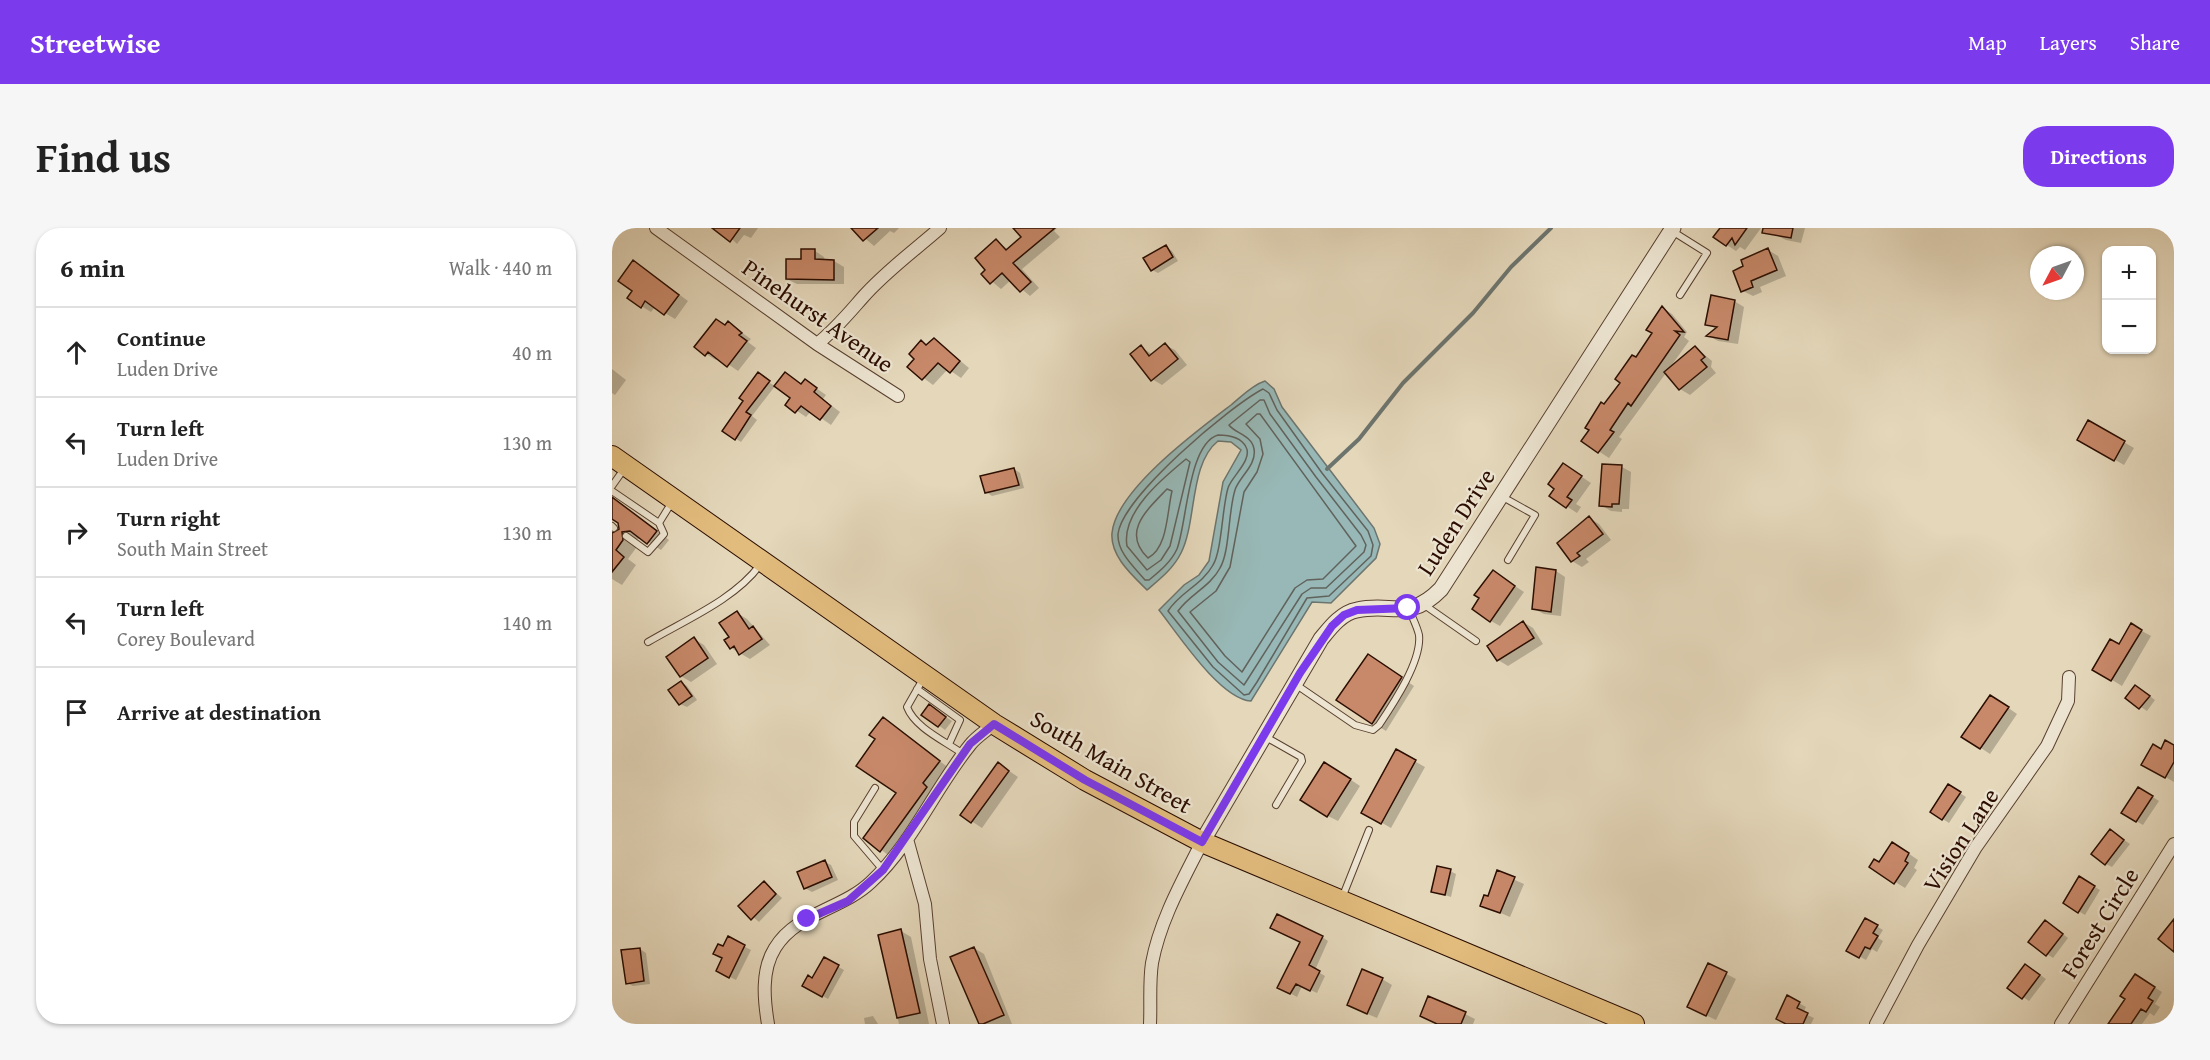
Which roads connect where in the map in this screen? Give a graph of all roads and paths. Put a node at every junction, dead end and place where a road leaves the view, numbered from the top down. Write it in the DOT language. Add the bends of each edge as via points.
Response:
graph roads {
  1 [pos="656,228"];
  2 [pos="940,228"];
  3 [pos="1672,229"];
  4 [pos="1680,295"];
  5 [pos="817,344"];
  6 [pos="898,396"];
  7 [pos="619,461"];
  8 [pos="612,486"];
  9 [pos="612,491"];
  10 [pos="1500,496"];
  11 [pos="674,499"];
  12 [pos="659,523"];
  13 [pos="631,537"];
  14 [pos="1508,560"];
  15 [pos="762,562"];
  16 [pos="1416,606"];
  17 [pos="1476,641"];
  18 [pos="648,642"];
  19 [pos="2069,677"];
  20 [pos="921,682"];
  21 [pos="1294,683"];
  22 [pos="964,713"];
  23 [pos="994,724"];
  24 [pos="1264,735"];
  25 [pos="949,744"];
  26 [pos="964,754"];
  27 [pos="876,788"];
  28 [pos="1276,805"];
  29 [pos="1369,831"];
  30 [pos="907,839"];
  31 [pos="1202,842"];
  32 [pos="2174,844"];
  33 [pos="883,870"];
  34 [pos="1340,901"];
  35 [pos="768,1024"];
  36 [pos="943,1024"];
  37 [pos="1150,1024"];
  38 [pos="1634,1024"];
  39 [pos="1876,1024"];
  40 [pos="2061,1024"];
  1 -- 5 [label="street, Pinehurst Avenue"];
  2 -- 5 [label="street"];
  3 -- 4 [label="lane" via="1707,253"];
  3 -- 10 [label="street, Luden Drive"];
  5 -- 6 [label="street, Pinehurst Avenue"];
  7 -- 8 [label="lane"];
  7 -- 11 [label="main road, South Main Street"];
  9 -- 12 [label="lane" via="646,518"];
  10 -- 14 [label="lane" via="1535,515"];
  10 -- 16 [label="street, Luden Drive" via="1441,589"];
  11 -- 12 [label="lane"];
  11 -- 15 [label="main road, South Main Street"];
  12 -- 13 [label="lane" via="664,534 648,552"];
  15 -- 18 [label="lane" via="752,575 712,604"];
  15 -- 20 [label="main road, South Main Street"];
  16 -- 17 [label="lane"];
  16 -- 21 [label="street" via="1357,610 1344,615 1321,639"];
  16 -- 21 [label="lane" via="1418,646 1406,681 1373,730 1355,725"];
  19 -- 39 [label="street, Vision Lane" via="2068,701 2047,746 1976,848"];
  20 -- 22 [label="main road, South Main Street"];
  20 -- 25 [label="lane" via="907,707 910,714"];
  21 -- 24 [label="street"];
  22 -- 23 [label="main road, South Main Street"];
  22 -- 25 [label="lane"];
  23 -- 26 [label="street"];
  23 -- 31 [label="main road, South Main Street" via="1085,780"];
  24 -- 28 [label="lane" via="1302,761"];
  24 -- 31 [label="street"];
  25 -- 26 [label="lane"];
  26 -- 30 [label="street"];
  27 -- 33 [label="lane" via="854,822 854,836"];
  29 -- 34 [label="lane"];
  30 -- 33 [label="street"];
  30 -- 36 [label="street" via="925,904 930,959"];
  31 -- 34 [label="main road, South Main Street"];
  31 -- 37 [label="street" via="1174,898 1155,949"];
  32 -- 40 [label="street, Forest Circle"];
  33 -- 35 [label="street" via="848,901 795,927 774,949 764,993"];
  34 -- 38 [label="main road, South Main Street"];
}
